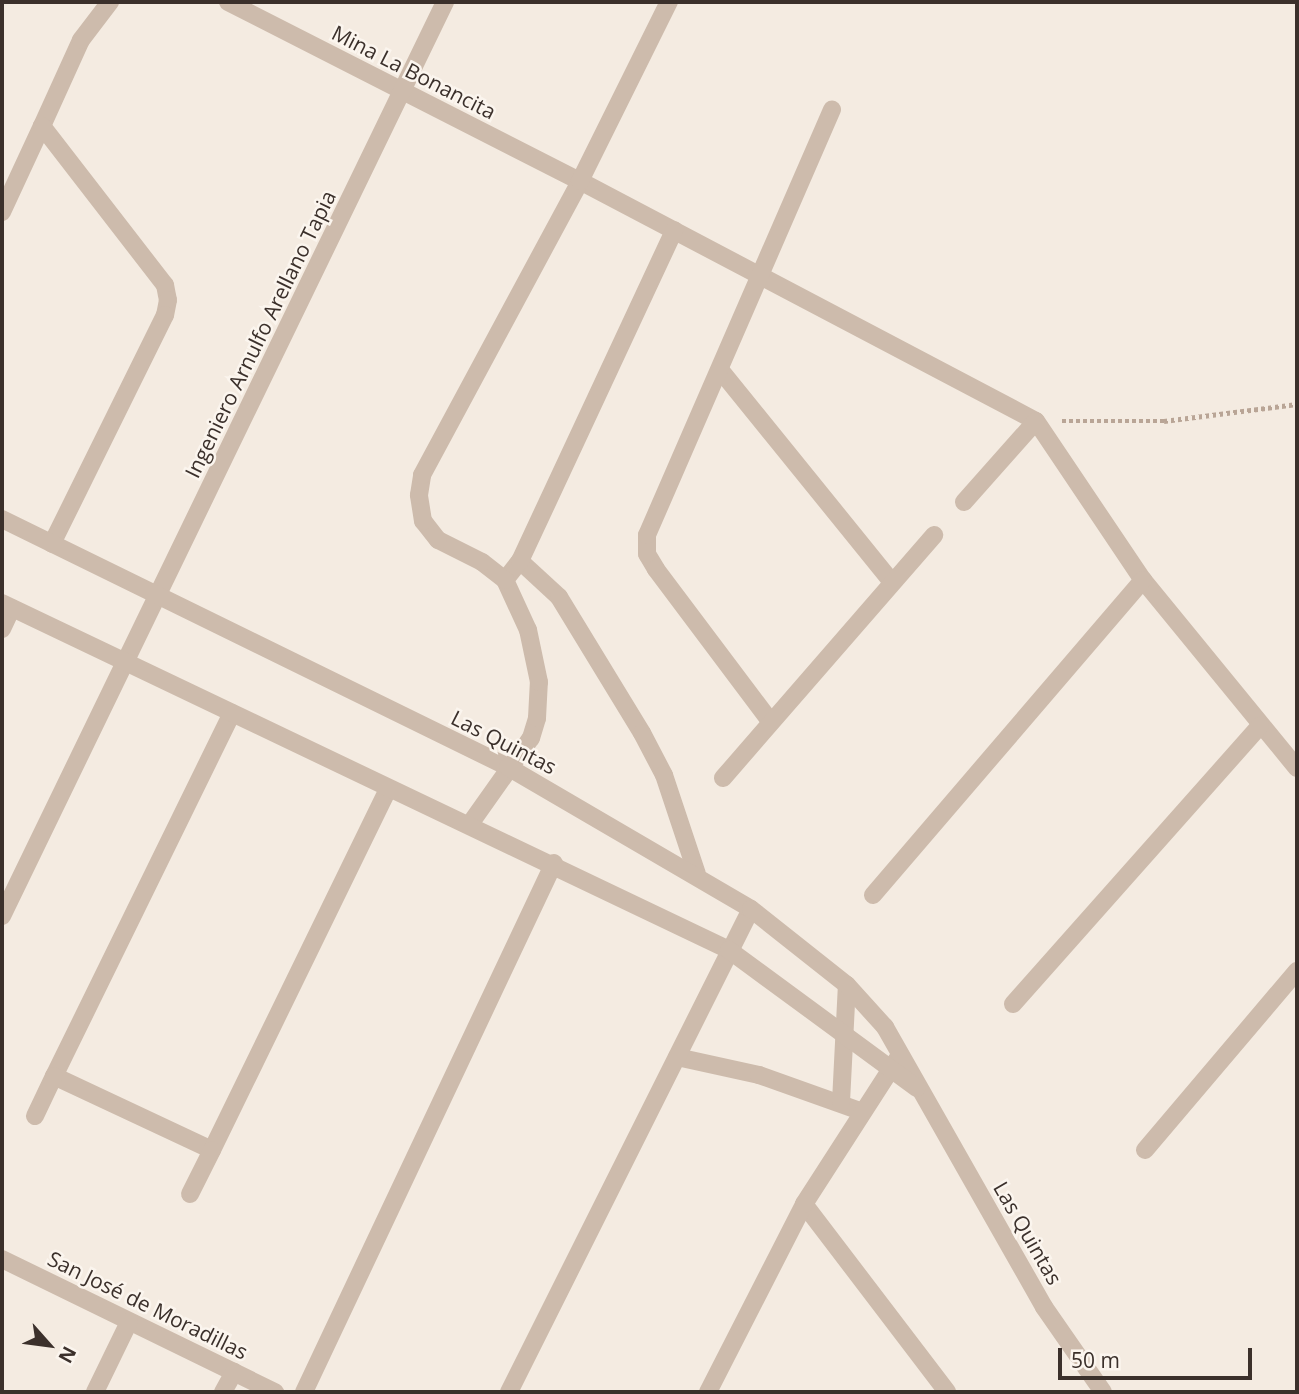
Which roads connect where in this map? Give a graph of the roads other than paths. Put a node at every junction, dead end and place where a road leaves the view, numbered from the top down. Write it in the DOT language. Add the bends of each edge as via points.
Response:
graph roads {
  1 [pos="110,2"];
  2 [pos="228,2"];
  3 [pos="445,2"];
  4 [pos="669,2"];
  5 [pos="401,93"];
  6 [pos="832,110"];
  7 [pos="42,126"];
  8 [pos="580,181"];
  9 [pos="2,212"];
  10 [pos="674,230"];
  11 [pos="762,275"];
  12 [pos="720,371"];
  13 [pos="1036,421"];
  14 [pos="964,502"];
  15 [pos="2,519"];
  16 [pos="934,535"];
  17 [pos="52,544"];
  18 [pos="520,561"];
  19 [pos="505,580"];
  20 [pos="1143,580"];
  21 [pos="891,581"];
  22 [pos="160,595"];
  23 [pos="7,605"];
  24 [pos="2,629"];
  25 [pos="127,662"];
  26 [pos="232,713"];
  27 [pos="770,721"];
  28 [pos="1260,726"];
  29 [pos="508,767"];
  30 [pos="1297,768"];
  31 [pos="723,778"];
  32 [pos="388,789"];
  33 [pos="470,824"];
  34 [pos="554,863"];
  35 [pos="697,874"];
  36 [pos="873,895"];
  37 [pos="751,909"];
  38 [pos="2,916"];
  39 [pos="729,950"];
  40 [pos="1297,971"];
  41 [pos="847,985"];
  42 [pos="1013,1004"];
  43 [pos="845,1034"];
  44 [pos="902,1052"];
  45 [pos="677,1057"];
  46 [pos="891,1068"];
  47 [pos="54,1076"];
  48 [pos="921,1091"];
  49 [pos="841,1102"];
  50 [pos="860,1111"];
  51 [pos="35,1116"];
  52 [pos="212,1150"];
  53 [pos="1145,1150"];
  54 [pos="190,1194"];
  55 [pos="804,1204"];
  56 [pos="2,1259"];
  57 [pos="129,1322"];
  58 [pos="233,1372"];
  59 [pos="95,1392"];
  60 [pos="223,1392"];
  61 [pos="275,1392"];
  62 [pos="304,1392"];
  63 [pos="509,1392"];
  64 [pos="709,1392"];
  65 [pos="947,1392"];
  66 [pos="1104,1392"];
  1 -- 7 [label="street" via="81,40"];
  2 -- 5 [label="street, Mina La Bonancita"];
  3 -- 5 [label="street, Ingeniero Arnulfo Arellano Tapia"];
  4 -- 8 [label="street"];
  5 -- 8 [label="street, Mina La Bonancita"];
  5 -- 22 [label="street, Ingeniero Arnulfo Arellano Tapia"];
  6 -- 11 [label="street"];
  7 -- 9 [label="street"];
  7 -- 17 [label="street" via="165,285 168,300 165,315"];
  8 -- 10 [label="street, Mina La Bonancita"];
  8 -- 19 [label="street" via="422,475 423,521 438,540 482,562"];
  10 -- 11 [label="street, Mina La Bonancita"];
  10 -- 18 [label="street"];
  11 -- 12 [label="street"];
  11 -- 13 [label="street, Mina La Bonancita"];
  12 -- 21 [label="street"];
  12 -- 27 [label="street" via="647,535 647,554"];
  13 -- 14 [label="street"];
  13 -- 20 [label="street"];
  15 -- 17 [label="street, Las Quintas"];
  16 -- 21 [label="street"];
  17 -- 22 [label="street, Las Quintas"];
  18 -- 19 [label="street"];
  18 -- 35 [label="street" via="559,597 642,733 664,775"];
  19 -- 29 [label="street" via="528,630 539,682 531,738"];
  20 -- 28 [label="street"];
  20 -- 36 [label="street"];
  21 -- 27 [label="street"];
  22 -- 25 [label="street, Ingeniero Arnulfo Arellano Tapia"];
  22 -- 29 [label="street, Las Quintas"];
  23 -- 24 [label="street"];
  23 -- 25 [label="street, Las Quintas"];
  25 -- 26 [label="street, Las Quintas"];
  25 -- 38 [label="street, Ingeniero Arnulfo Arellano Tapia"];
  26 -- 32 [label="street, Las Quintas"];
  26 -- 47 [label="street"];
  27 -- 31 [label="street"];
  28 -- 30 [label="street"];
  28 -- 42 [label="street"];
  29 -- 33 [label="street"];
  29 -- 35 [label="street, Las Quintas"];
  32 -- 33 [label="street, Las Quintas"];
  32 -- 52 [label="street"];
  33 -- 34 [label="street, Las Quintas"];
  34 -- 39 [label="street, Las Quintas"];
  34 -- 62 [label="street"];
  35 -- 37 [label="street, Las Quintas"];
  37 -- 39 [label="street"];
  37 -- 41 [label="street, Las Quintas"];
  39 -- 43 [label="street, Las Quintas"];
  39 -- 45 [label="street"];
  40 -- 53 [label="street"];
  41 -- 43 [label="street"];
  41 -- 44 [label="street, Las Quintas"];
  43 -- 46 [label="street, Las Quintas"];
  43 -- 49 [label="street"];
  44 -- 46 [label="street"];
  44 -- 48 [label="street, Las Quintas"];
  45 -- 49 [label="street" via="759,1074"];
  45 -- 63 [label="street"];
  46 -- 48 [label="street, Las Quintas"];
  46 -- 50 [label="street"];
  47 -- 51 [label="street"];
  47 -- 52 [label="street"];
  48 -- 66 [label="street, Las Quintas" via="1044,1307"];
  49 -- 50 [label="street"];
  50 -- 55 [label="street"];
  52 -- 54 [label="street"];
  55 -- 64 [label="street"];
  55 -- 65 [label="street"];
  56 -- 57 [label="street, San José de Moradillas"];
  57 -- 58 [label="street, San José de Moradillas"];
  57 -- 59 [label="street"];
  58 -- 60 [label="street"];
  58 -- 61 [label="street, San José de Moradillas"];
}
